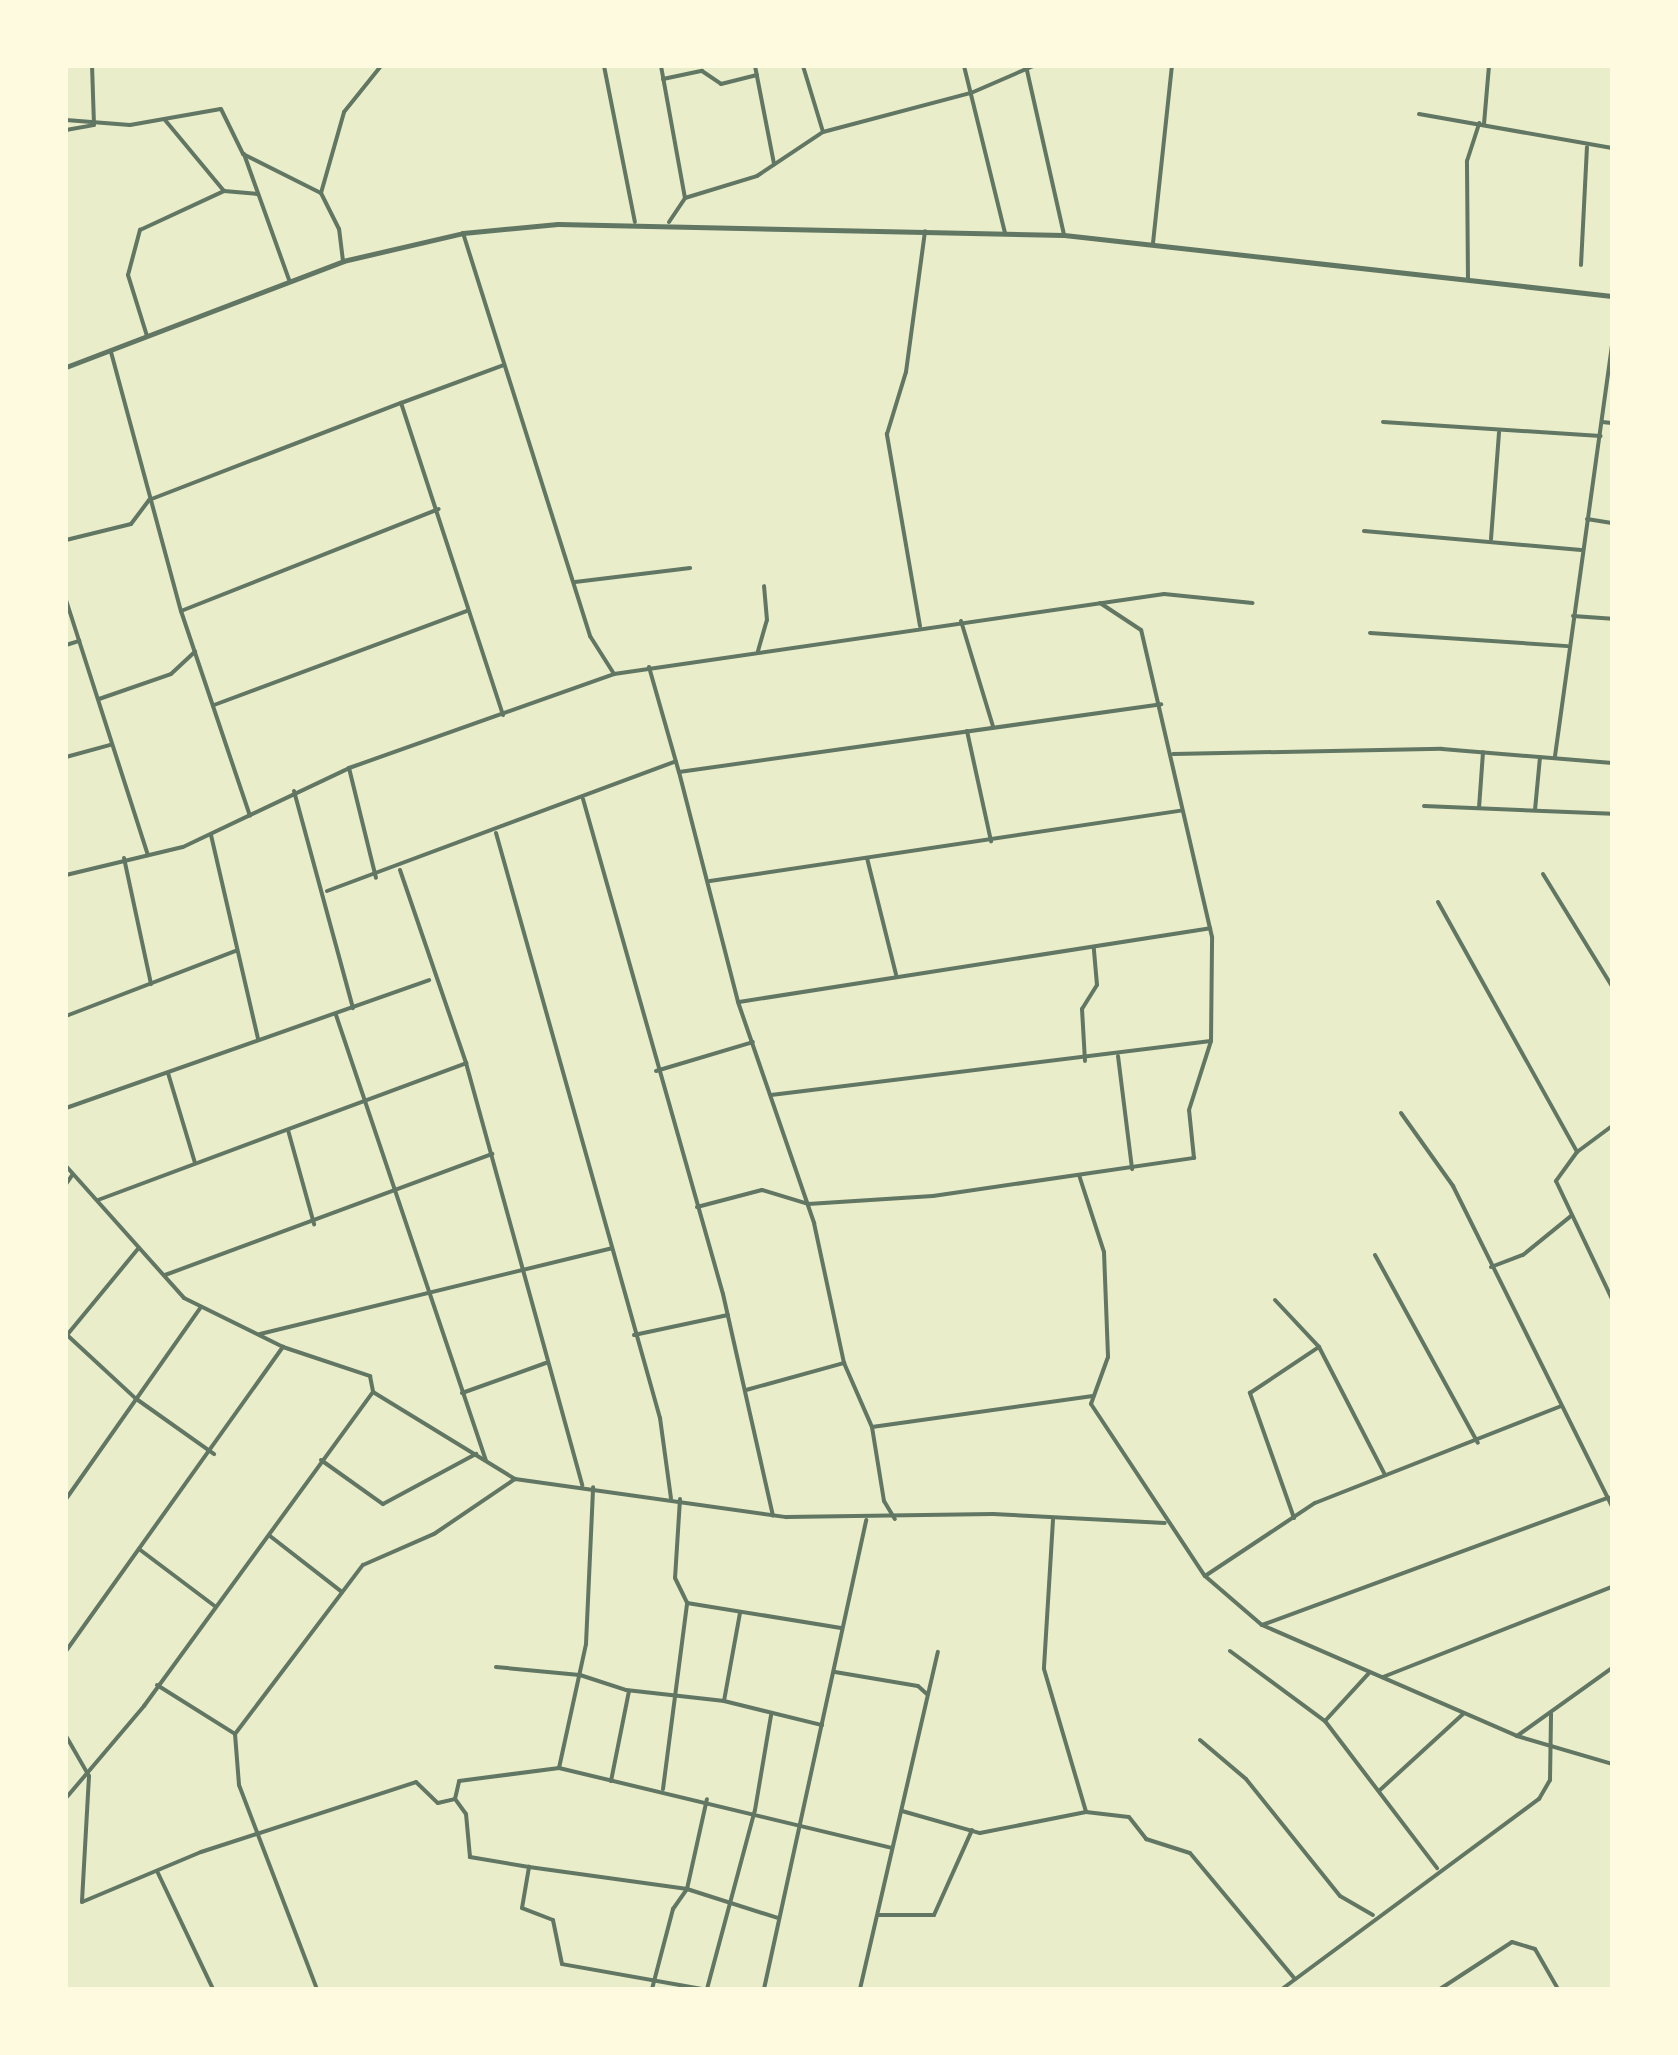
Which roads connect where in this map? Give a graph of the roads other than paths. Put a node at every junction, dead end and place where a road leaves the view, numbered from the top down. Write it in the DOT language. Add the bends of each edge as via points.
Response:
graph roads {
  1 [pos="92,66"];
  2 [pos="381,66"];
  3 [pos="604,66"];
  4 [pos="661,66"];
  5 [pos="755,66"];
  6 [pos="803,66"];
  7 [pos="964,66"];
  8 [pos="1033,66"];
  9 [pos="1172,66"];
  10 [pos="1489,66"];
  11 [pos="1026,67"];
  12 [pos="757,75"];
  13 [pos="663,79"];
  14 [pos="971,93"];
  15 [pos="1419,114"];
  16 [pos="66,120"];
  17 [pos="165,120"];
  18 [pos="1482,123"];
  19 [pos="94,125"];
  20 [pos="66,130"];
  21 [pos="823,132"];
  22 [pos="1587,147"];
  23 [pos="1612,148"];
  24 [pos="243,154"];
  25 [pos="774,164"];
  26 [pos="224,191"];
  27 [pos="321,193"];
  28 [pos="258,194"];
  29 [pos="685,198"];
  30 [pos="635,222"];
  31 [pos="669,222"];
  32 [pos="925,230"];
  33 [pos="463,233"];
  34 [pos="1005,233"];
  35 [pos="1064,235"];
  36 [pos="1153,243"];
  37 [pos="343,261"];
  38 [pos="1581,265"];
  39 [pos="289,280"];
  40 [pos="1468,282"];
  41 [pos="1612,296"];
  42 [pos="147,336"];
  43 [pos="1612,343"];
  44 [pos="111,352"];
  45 [pos="504,365"];
  46 [pos="66,367"];
  47 [pos="401,403"];
  48 [pos="1383,422"];
  49 [pos="1602,422"];
  50 [pos="1612,423"];
  51 [pos="1499,432"];
  52 [pos="1601,436"];
  53 [pos="149,500"];
  54 [pos="439,509"];
  55 [pos="1587,519"];
  56 [pos="1612,523"];
  57 [pos="1364,531"];
  58 [pos="1491,539"];
  59 [pos="66,540"];
  60 [pos="1582,550"];
  61 [pos="690,568"];
  62 [pos="575,582"];
  63 [pos="764,586"];
  64 [pos="66,600"];
  65 [pos="1098,602"];
  66 [pos="1253,603"];
  67 [pos="181,611"];
  68 [pos="467,611"];
  69 [pos="1573,616"];
  70 [pos="1612,619"];
  71 [pos="961,621"];
  72 [pos="920,626"];
  73 [pos="1370,633"];
  74 [pos="80,641"];
  75 [pos="66,645"];
  76 [pos="1568,646"];
  77 [pos="758,651"];
  78 [pos="195,652"];
  79 [pos="649,667"];
  80 [pos="614,674"];
  81 [pos="99,699"];
  82 [pos="1161,704"];
  83 [pos="213,705"];
  84 [pos="503,715"];
  85 [pos="993,726"];
  86 [pos="967,731"];
  87 [pos="110,745"];
  88 [pos="1483,752"];
  89 [pos="1173,754"];
  90 [pos="1541,755"];
  91 [pos="1555,756"];
  92 [pos="66,757"];
  93 [pos="676,761"];
  94 [pos="1612,763"];
  95 [pos="349,768"];
  96 [pos="679,772"];
  97 [pos="293,791"];
  98 [pos="583,799"];
  99 [pos="1424,806"];
  100 [pos="1479,808"];
  101 [pos="1535,810"];
  102 [pos="1181,811"];
  103 [pos="1612,814"];
  104 [pos="250,816"];
  105 [pos="496,833"];
  106 [pos="211,834"];
  107 [pos="991,841"];
  108 [pos="148,855"];
  109 [pos="124,858"];
  110 [pos="867,858"];
  111 [pos="400,870"];
  112 [pos="1543,874"];
  113 [pos="66,875"];
  114 [pos="376,878"];
  115 [pos="710,881"];
  116 [pos="327,891"];
  117 [pos="1438,902"];
  118 [pos="1210,928"];
  119 [pos="1094,947"];
  120 [pos="235,951"];
  121 [pos="432,967"];
  122 [pos="896,974"];
  123 [pos="429,980"];
  124 [pos="151,984"];
  125 [pos="439,985"];
  126 [pos="1612,986"];
  127 [pos="738,1002"];
  128 [pos="353,1008"];
  129 [pos="67,1014"];
  130 [pos="336,1015"];
  131 [pos="258,1039"];
  132 [pos="1211,1041"];
  133 [pos="754,1042"];
  134 [pos="1118,1056"];
  135 [pos="1085,1061"];
  136 [pos="466,1063"];
  137 [pos="656,1071"];
  138 [pos="168,1073"];
  139 [pos="771,1095"];
  140 [pos="365,1102"];
  141 [pos="66,1108"];
  142 [pos="1401,1113"];
  143 [pos="1612,1126"];
  144 [pos="288,1130"];
  145 [pos="1577,1152"];
  146 [pos="492,1154"];
  147 [pos="195,1163"];
  148 [pos="66,1166"];
  149 [pos="1132,1169"];
  150 [pos="73,1174"];
  151 [pos="1079,1175"];
  152 [pos="66,1184"];
  153 [pos="396,1195"];
  154 [pos="98,1200"];
  155 [pos="808,1204"];
  156 [pos="697,1207"];
  157 [pos="1571,1216"];
  158 [pos="314,1224"];
  159 [pos="138,1248"];
  160 [pos="613,1248"];
  161 [pos="1375,1255"];
  162 [pos="525,1266"];
  163 [pos="1491,1267"];
  164 [pos="164,1275"];
  165 [pos="429,1290"];
  166 [pos="1612,1299"];
  167 [pos="1275,1300"];
  168 [pos="201,1307"];
  169 [pos="728,1315"];
  170 [pos="66,1335"];
  171 [pos="257,1335"];
  172 [pos="634,1335"];
  173 [pos="283,1347"];
  174 [pos="1319,1347"];
  175 [pos="546,1363"];
  176 [pos="844,1363"];
  177 [pos="746,1390"];
  178 [pos="373,1392"];
  179 [pos="462,1393"];
  180 [pos="1093,1396"];
  181 [pos="135,1398"];
  182 [pos="1561,1406"];
  183 [pos="872,1427"];
  184 [pos="1478,1443"];
  185 [pos="214,1454"];
  186 [pos="476,1454"];
  187 [pos="321,1460"];
  188 [pos="487,1462"];
  189 [pos="1384,1473"];
  190 [pos="515,1479"];
  191 [pos="582,1485"];
  192 [pos="593,1487"];
  193 [pos="671,1498"];
  194 [pos="1608,1498"];
  195 [pos="66,1499"];
  196 [pos="680,1499"];
  197 [pos="1612,1506"];
  198 [pos="773,1515"];
  199 [pos="1294,1518"];
  200 [pos="895,1519"];
  201 [pos="866,1520"];
  202 [pos="1053,1520"];
  203 [pos="1165,1523"];
  204 [pos="270,1536"];
  205 [pos="139,1549"];
  206 [pos="1205,1576"];
  207 [pos="1612,1587"];
  208 [pos="342,1592"];
  209 [pos="687,1603"];
  210 [pos="216,1607"];
  211 [pos="740,1613"];
  212 [pos="1262,1625"];
  213 [pos="841,1628"];
  214 [pos="66,1651"];
  215 [pos="1230,1651"];
  216 [pos="938,1652"];
  217 [pos="496,1667"];
  218 [pos="1612,1668"];
  219 [pos="835,1672"];
  220 [pos="1369,1673"];
  221 [pos="580,1675"];
  222 [pos="1380,1678"];
  223 [pos="157,1685"];
  224 [pos="629,1691"];
  225 [pos="676,1694"];
  226 [pos="928,1695"];
  227 [pos="724,1701"];
  228 [pos="771,1714"];
  229 [pos="1463,1714"];
  230 [pos="1551,1714"];
  231 [pos="1325,1721"];
  232 [pos="822,1725"];
  233 [pos="235,1734"];
  234 [pos="66,1736"];
  235 [pos="1517,1736"];
  236 [pos="1200,1740"];
  237 [pos="1554,1750"];
  238 [pos="1612,1764"];
  239 [pos="559,1768"];
  240 [pos="89,1776"];
  241 [pos="611,1781"];
  242 [pos="663,1789"];
  243 [pos="1380,1790"];
  244 [pos="66,1798"];
  245 [pos="455,1799"];
  246 [pos="707,1799"];
  247 [pos="755,1810"];
  248 [pos="902,1811"];
  249 [pos="1086,1812"];
  250 [pos="801,1823"];
  251 [pos="972,1830"];
  252 [pos="256,1833"];
  253 [pos="892,1848"];
  254 [pos="529,1867"];
  255 [pos="1437,1868"];
  256 [pos="157,1871"];
  257 [pos="687,1889"];
  258 [pos="730,1904"];
  259 [pos="879,1915"];
  260 [pos="1373,1915"];
  261 [pos="778,1918"];
  262 [pos="1295,1979"];
  263 [pos="653,1986"];
  264 [pos="213,1989"];
  265 [pos="317,1989"];
  266 [pos="704,1989"];
  267 [pos="764,1989"];
  268 [pos="860,1989"];
  269 [pos="1282,1989"];
  270 [pos="1440,1989"];
  271 [pos="1558,1989"];
  1 -- 19 [label="street"];
  2 -- 27 [label="street" via="344,112"];
  3 -- 30 [label="street"];
  4 -- 13 [label="street"];
  5 -- 12 [label="street"];
  6 -- 21 [label="street"];
  7 -- 14 [label="street"];
  8 -- 11 [label="street"];
  9 -- 36 [label="street"];
  10 -- 18 [label="street"];
  11 -- 14 [label="street"];
  11 -- 35 [label="street"];
  12 -- 13 [label="street" via="721,84 702,71"];
  12 -- 25 [label="street"];
  13 -- 29 [label="street"];
  14 -- 21 [label="street"];
  14 -- 34 [label="street"];
  15 -- 18 [label="street"];
  16 -- 19 [label="street"];
  17 -- 19 [label="street"];
  17 -- 24 [label="street" via="221,109"];
  17 -- 26 [label="street"];
  18 -- 22 [label="street"];
  18 -- 40 [label="street" via="1467,161"];
  19 -- 20 [label="street"];
  21 -- 25 [label="street"];
  22 -- 23 [label="street"];
  22 -- 38 [label="street"];
  24 -- 27 [label="street"];
  24 -- 28 [label="street"];
  25 -- 29 [label="street"];
  26 -- 28 [label="street"];
  26 -- 42 [label="street" via="140,230 128,275"];
  27 -- 37 [label="street" via="339,229"];
  28 -- 39 [label="street"];
  29 -- 31 [label="street"];
  30 -- 31 [label="street"];
  30 -- 33 [label="street"];
  31 -- 32 [label="street"];
  32 -- 34 [label="street"];
  32 -- 72 [label="street" via="906,372 887,434"];
  33 -- 37 [label="street"];
  33 -- 45 [label="street"];
  34 -- 35 [label="street"];
  35 -- 36 [label="street"];
  36 -- 40 [label="street"];
  37 -- 39 [label="street"];
  39 -- 42 [label="street"];
  40 -- 41 [label="street"];
  42 -- 44 [label="street"];
  43 -- 49 [label="street"];
  44 -- 46 [label="street"];
  44 -- 53 [label="street"];
  45 -- 47 [label="street"];
  45 -- 62 [label="street"];
  47 -- 53 [label="street"];
  47 -- 54 [label="street"];
  48 -- 51 [label="street"];
  49 -- 50 [label="street"];
  49 -- 52 [label="street"];
  51 -- 52 [label="street"];
  51 -- 58 [label="street"];
  52 -- 55 [label="street"];
  53 -- 59 [label="street" via="131,524"];
  53 -- 67 [label="street"];
  54 -- 67 [label="street"];
  54 -- 68 [label="street"];
  55 -- 56 [label="street"];
  55 -- 60 [label="street"];
  57 -- 58 [label="street"];
  58 -- 60 [label="street"];
  60 -- 69 [label="street"];
  61 -- 62 [label="street"];
  62 -- 80 [label="street" via="590,636"];
  63 -- 77 [label="street" via="767,620"];
  64 -- 74 [label="street"];
  65 -- 66 [label="street" via="1164,594"];
  65 -- 71 [label="street"];
  65 -- 82 [label="street" via="1141,630"];
  67 -- 78 [label="street"];
  68 -- 83 [label="street"];
  68 -- 84 [label="street"];
  69 -- 70 [label="street"];
  69 -- 76 [label="street"];
  71 -- 72 [label="street"];
  71 -- 85 [label="street"];
  72 -- 77 [label="street"];
  73 -- 76 [label="street"];
  74 -- 75 [label="street"];
  74 -- 81 [label="street"];
  76 -- 91 [label="street"];
  77 -- 79 [label="street"];
  78 -- 81 [label="street" via="171,674"];
  78 -- 83 [label="street"];
  79 -- 80 [label="street"];
  79 -- 93 [label="street"];
  80 -- 84 [label="street"];
  81 -- 87 [label="street"];
  82 -- 85 [label="street"];
  82 -- 89 [label="street"];
  83 -- 104 [label="street"];
  84 -- 95 [label="street"];
  85 -- 86 [label="street"];
  86 -- 96 [label="street"];
  86 -- 107 [label="street"];
  87 -- 92 [label="street"];
  87 -- 108 [label="street"];
  88 -- 89 [label="street"];
  88 -- 90 [label="street"];
  88 -- 100 [label="street"];
  89 -- 102 [label="street"];
  90 -- 91 [label="street"];
  90 -- 101 [label="street"];
  91 -- 94 [label="street"];
  93 -- 96 [label="street"];
  93 -- 98 [label="street"];
  95 -- 97 [label="street"];
  95 -- 114 [label="street"];
  96 -- 115 [label="street"];
  97 -- 104 [label="street"];
  97 -- 116 [label="street"];
  98 -- 105 [label="street"];
  98 -- 137 [label="street"];
  99 -- 100 [label="street"];
  100 -- 101 [label="street"];
  101 -- 103 [label="street"];
  102 -- 107 [label="street"];
  102 -- 118 [label="street"];
  104 -- 106 [label="street"];
  105 -- 111 [label="street"];
  105 -- 160 [label="street"];
  106 -- 108 [label="street"];
  106 -- 120 [label="street"];
  107 -- 110 [label="street"];
  108 -- 109 [label="street"];
  109 -- 113 [label="street"];
  109 -- 124 [label="street"];
  110 -- 115 [label="street"];
  110 -- 122 [label="street"];
  111 -- 114 [label="street"];
  111 -- 121 [label="street"];
  112 -- 126 [label="street"];
  114 -- 116 [label="street"];
  115 -- 127 [label="street"];
  116 -- 128 [label="street"];
  117 -- 145 [label="street"];
  118 -- 119 [label="street"];
  118 -- 132 [label="street"];
  119 -- 122 [label="street"];
  119 -- 135 [label="street" via="1097,985 1082,1009"];
  120 -- 124 [label="street"];
  120 -- 131 [label="street"];
  121 -- 123 [label="street"];
  121 -- 125 [label="street"];
  122 -- 127 [label="street"];
  123 -- 125 [label="street"];
  123 -- 128 [label="street"];
  124 -- 129 [label="street"];
  125 -- 136 [label="street"];
  127 -- 133 [label="street"];
  128 -- 130 [label="street"];
  130 -- 131 [label="street"];
  130 -- 140 [label="street"];
  131 -- 138 [label="street"];
  132 -- 134 [label="street"];
  132 -- 149 [label="street" via="1189,1110 1194,1158"];
  133 -- 137 [label="street"];
  133 -- 139 [label="street"];
  134 -- 135 [label="street"];
  134 -- 149 [label="street"];
  135 -- 139 [label="street"];
  136 -- 140 [label="street"];
  136 -- 146 [label="street"];
  137 -- 156 [label="street"];
  138 -- 141 [label="street"];
  138 -- 147 [label="street"];
  139 -- 155 [label="street"];
  140 -- 144 [label="street"];
  140 -- 153 [label="street"];
  142 -- 163 [label="street" via="1453,1186"];
  143 -- 145 [label="street"];
  144 -- 147 [label="street"];
  144 -- 158 [label="street"];
  145 -- 157 [label="street" via="1557,1176"];
  146 -- 153 [label="street"];
  146 -- 162 [label="street"];
  147 -- 154 [label="street"];
  148 -- 150 [label="street"];
  149 -- 151 [label="street"];
  150 -- 152 [label="street"];
  150 -- 154 [label="street"];
  151 -- 155 [label="street"];
  151 -- 180 [label="street" via="1104,1252 1108,1357"];
  153 -- 158 [label="street"];
  153 -- 165 [label="street"];
  154 -- 159 [label="street"];
  155 -- 156 [label="street" via="762,1190"];
  155 -- 176 [label="street"];
  156 -- 169 [label="street"];
  157 -- 163 [label="street" via="1523,1255"];
  157 -- 166 [label="street"];
  158 -- 164 [label="street"];
  159 -- 164 [label="street"];
  159 -- 170 [label="street"];
  160 -- 162 [label="street"];
  160 -- 172 [label="street"];
  161 -- 184 [label="street"];
  162 -- 165 [label="street"];
  162 -- 175 [label="street"];
  163 -- 182 [label="street"];
  164 -- 168 [label="street"];
  165 -- 171 [label="street"];
  165 -- 179 [label="street"];
  167 -- 174 [label="street"];
  168 -- 171 [label="street"];
  168 -- 181 [label="street"];
  169 -- 172 [label="street"];
  169 -- 177 [label="street"];
  170 -- 181 [label="street"];
  171 -- 173 [label="street"];
  172 -- 193 [label="street" via="674,1478"];
  173 -- 178 [label="street" via="370,1376"];
  173 -- 185 [label="street"];
  174 -- 189 [label="street"];
  174 -- 199 [label="street" via="1250,1393"];
  175 -- 179 [label="street"];
  175 -- 191 [label="street"];
  176 -- 177 [label="street"];
  176 -- 183 [label="street"];
  177 -- 198 [label="street"];
  178 -- 186 [label="street"];
  178 -- 187 [label="street"];
  179 -- 188 [label="street"];
  180 -- 183 [label="street"];
  180 -- 203 [label="street" via="1095,1414"];
  181 -- 185 [label="street"];
  181 -- 195 [label="street"];
  182 -- 184 [label="street"];
  182 -- 194 [label="street"];
  183 -- 200 [label="street" via="884,1501"];
  184 -- 189 [label="street"];
  185 -- 205 [label="street"];
  186 -- 187 [label="street" via="383,1504"];
  186 -- 188 [label="street"];
  187 -- 204 [label="street"];
  188 -- 190 [label="street"];
  189 -- 199 [label="street"];
  190 -- 191 [label="street"];
  190 -- 208 [label="street" via="434,1534 363,1565"];
  191 -- 192 [label="street"];
  192 -- 193 [label="street"];
  192 -- 221 [label="street"];
  193 -- 196 [label="street"];
  194 -- 197 [label="street"];
  194 -- 212 [label="street"];
  196 -- 198 [label="street"];
  196 -- 209 [label="street" via="675,1578"];
  198 -- 201 [label="street"];
  199 -- 206 [label="street"];
  200 -- 201 [label="street"];
  200 -- 202 [label="street" via="993,1514"];
  201 -- 213 [label="street"];
  202 -- 203 [label="street"];
  202 -- 249 [label="street" via="1044,1669"];
  203 -- 206 [label="street"];
  204 -- 208 [label="street"];
  204 -- 210 [label="street"];
  205 -- 210 [label="street"];
  205 -- 214 [label="street"];
  206 -- 212 [label="street"];
  207 -- 222 [label="street"];
  208 -- 233 [label="street"];
  209 -- 211 [label="street"];
  209 -- 225 [label="street"];
  210 -- 223 [label="street"];
  211 -- 213 [label="street"];
  211 -- 227 [label="street"];
  212 -- 220 [label="street"];
  213 -- 219 [label="street"];
  215 -- 231 [label="street"];
  216 -- 226 [label="street"];
  217 -- 221 [label="street"];
  218 -- 230 [label="street"];
  219 -- 226 [label="street" via="918,1686"];
  219 -- 232 [label="street"];
  220 -- 222 [label="street"];
  220 -- 231 [label="street"];
  221 -- 224 [label="street"];
  221 -- 239 [label="street"];
  222 -- 229 [label="street"];
  223 -- 233 [label="street"];
  223 -- 240 [label="street"];
  224 -- 225 [label="street"];
  224 -- 241 [label="street"];
  225 -- 227 [label="street"];
  225 -- 242 [label="street"];
  226 -- 248 [label="street"];
  227 -- 228 [label="street"];
  228 -- 232 [label="street"];
  228 -- 247 [label="street"];
  229 -- 235 [label="street"];
  229 -- 243 [label="street" via="1426,1756"];
  230 -- 235 [label="street"];
  230 -- 237 [label="street"];
  231 -- 243 [label="street"];
  232 -- 250 [label="street"];
  233 -- 252 [label="street" via="239,1785"];
  234 -- 240 [label="street"];
  235 -- 237 [label="street"];
  236 -- 260 [label="street" via="1246,1779 1340,1896"];
  237 -- 238 [label="street"];
  237 -- 255 [label="street" via="1539,1799"];
  239 -- 241 [label="street"];
  239 -- 245 [label="street" via="459,1781"];
  240 -- 244 [label="street"];
  240 -- 256 [label="street" via="82,1902"];
  241 -- 242 [label="street"];
  242 -- 246 [label="street"];
  243 -- 255 [label="street"];
  245 -- 252 [label="street" via="438,1803 416,1782"];
  245 -- 254 [label="street" via="466,1814 470,1857"];
  246 -- 247 [label="street"];
  246 -- 257 [label="street"];
  247 -- 250 [label="street"];
  247 -- 258 [label="street"];
  248 -- 251 [label="street"];
  248 -- 253 [label="street"];
  249 -- 251 [label="street"];
  249 -- 262 [label="street" via="1129,1817 1146,1839 1168,1840 1190,1853"];
  250 -- 253 [label="street"];
  250 -- 261 [label="street"];
  251 -- 259 [label="street" via="934,1915"];
  252 -- 256 [label="street"];
  252 -- 265 [label="street"];
  253 -- 259 [label="street"];
  254 -- 257 [label="street"];
  254 -- 263 [label="street" via="522,1908 553,1920 562,1964"];
  255 -- 260 [label="street"];
  256 -- 264 [label="street"];
  257 -- 258 [label="street"];
  257 -- 263 [label="street" via="673,1909"];
  258 -- 261 [label="street"];
  258 -- 266 [label="street"];
  259 -- 268 [label="street"];
  260 -- 262 [label="street"];
  261 -- 267 [label="street"];
  262 -- 269 [label="street"];
  263 -- 266 [label="street"];
  270 -- 271 [label="street" via="1512,1942 1535,1949"];
}
